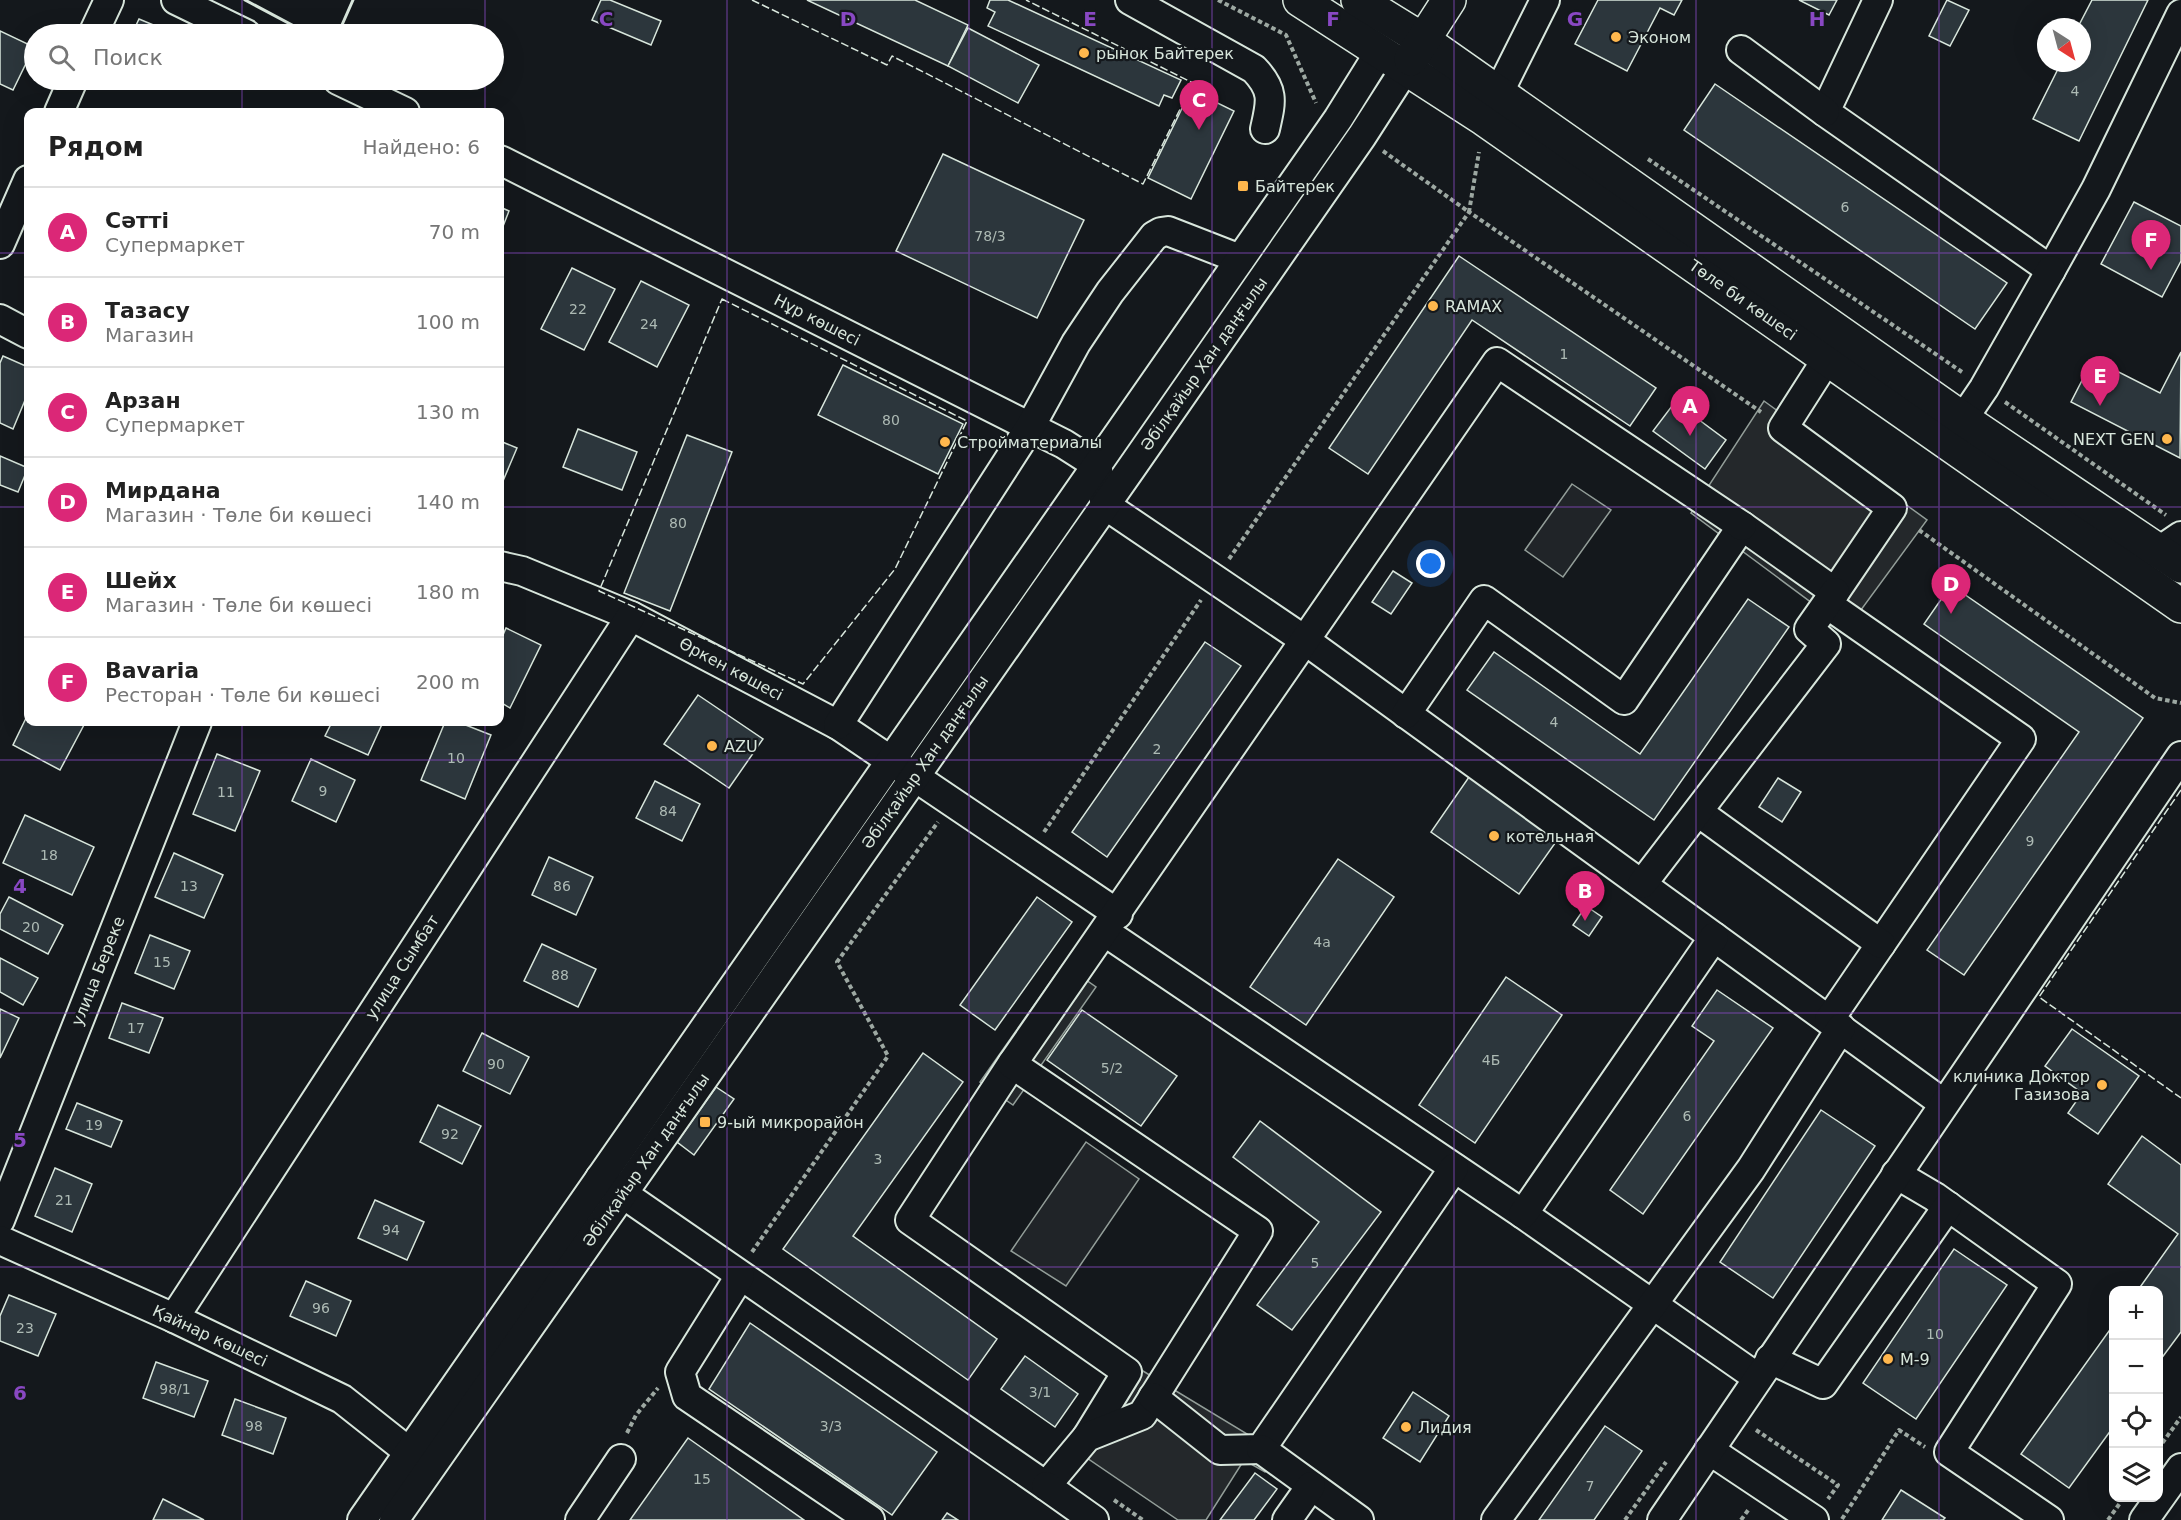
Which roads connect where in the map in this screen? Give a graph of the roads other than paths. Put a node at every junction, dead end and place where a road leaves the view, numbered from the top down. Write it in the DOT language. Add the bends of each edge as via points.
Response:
graph roads {
  1 [pos="109,0"];
  2 [pos="176,0"];
  3 [pos="1131,0"];
  4 [pos="1300,0"];
  5 [pos="1359,0"];
  6 [pos="1449,0"];
  7 [pos="1545,0"];
  8 [pos="1878,0"];
  9 [pos="2181,14"];
  10 [pos="98,24"];
  11 [pos="225,24"];
  12 [pos="1404,36"];
  13 [pos="1741,50"];
  14 [pos="69,90"];
  15 [pos="359,90"];
  16 [pos="1498,92"];
  17 [pos="61,108"];
  18 [pos="397,108"];
  19 [pos="1825,112"];
  20 [pos="1265,129"];
  21 [pos="504,162"];
  22 [pos="24,189"];
  23 [pos="0,244"];
  24 [pos="1240,258"];
  25 [pos="2051,270"];
  26 [pos="0,319"];
  27 [pos="24,332"];
  28 [pos="1827,359"];
  29 [pos="1963,419"];
  30 [pos="1030,427"];
  31 [pos="1097,465"];
  32 [pos="1106,504"];
  33 [pos="1742,526"];
  34 [pos="2173,543"];
  35 [pos="504,567"];
  36 [pos="1831,598"];
  37 [pos="2181,606"];
  38 [pos="631,616"];
  39 [pos="1306,641"];
  40 [pos="1406,714"];
  41 [pos="838,725"];
  42 [pos="195,726"];
  43 [pos="2181,756"];
  44 [pos="891,760"];
  45 [pos="914,778"];
  46 [pos="1698,812"];
  47 [pos="1642,885"];
  48 [pos="1112,923"];
  49 [pos="1714,937"];
  50 [pos="1881,944"];
  51 [pos="1835,1024"];
  52 [pos="1012,1064"];
  53 [pos="1943,1103"];
  54 [pos="1454,1168"];
  55 [pos="1896,1174"];
  56 [pos="611,1186"];
  57 [pos="1948,1206"];
  58 [pos="1523,1214"];
  59 [pos="0,1220"];
  60 [pos="0,1240"];
  61 [pos="751,1267"];
  62 [pos="1653,1306"];
  63 [pos="174,1318"];
  64 [pos="1764,1369"];
  65 [pos="1153,1397"];
  66 [pos="1087,1437"];
  67 [pos="1261,1449"];
  68 [pos="1709,1450"];
  69 [pos="409,1452"];
  70 [pos="621,1459"];
  71 [pos="2181,1468"];
  72 [pos="1046,1486"];
  73 [pos="1311,1486"];
  74 [pos="1101,1508"];
  75 [pos="362,1520"];
  76 [pos="394,1520"];
  77 [pos="580,1520"];
  78 [pos="870,1520"];
  79 [pos="1287,1520"];
  80 [pos="1359,1520"];
  81 [pos="1496,1520"];
  82 [pos="1662,1520"];
  83 [pos="1814,1520"];
  84 [pos="2049,1520"];
  85 [pos="2144,1520"];
  1 -- 10 [label="street"];
  2 -- 11 [label="street"];
  3 -- 20 [label="street" via="1254,69 1266,82 1271,100"];
  4 -- 12 [label="main road, Төле би көшесі"];
  5 -- 12 [label="main road, Төле би көшесі"];
  6 -- 12 [label="main road, Әбілқайыр Хан даңғылы"];
  7 -- 16 [label="street"];
  8 -- 19 [label="street"];
  9 -- 25 [label="street" via="2096,189"];
  12 -- 16 [label="main road, Төле би көшесі"];
  12 -- 24 [label="street, Әбілқайыр Хан даңғылы" via="1338,119"];
  12 -- 28 [label="main road, Төле би көшесі"];
  12 -- 32 [label="street, Әбілқайыр Хан даңғылы" via="1362,136"];
  13 -- 19 [label="street"];
  14 -- 17 [label="street"];
  15 -- 18 [label="street"];
  16 -- 29 [label="main road, Төле би көшесі"];
  19 -- 25 [label="street"];
  21 -- 30 [label="street, Нұр көшесі"];
  22 -- 23 [label="street"];
  24 -- 30 [label="street" via="1168,231 1154,236 1076,343"];
  24 -- 31 [label="street, Әбілқайыр Хан даңғылы"];
  25 -- 29 [label="street"];
  26 -- 27 [label="street"];
  28 -- 36 [label="street" via="1784,428 1892,508"];
  28 -- 37 [label="main road, Төле би көшесі"];
  29 -- 34 [label="main road, Төле би көшесі"];
  30 -- 31 [label="street, Нұр көшесі"];
  30 -- 41 [label="street"];
  31 -- 32 [label="street"];
  31 -- 44 [label="street, Әбілқайыр Хан даңғылы"];
  32 -- 39 [label="street"];
  32 -- 45 [label="street, Әбілқайыр Хан даңғылы"];
  33 -- 36 [label="street"];
  33 -- 39 [label="street" via="1497,362"];
  33 -- 40 [label="street" via="1624,700 1484,600"];
  35 -- 38 [label="street, Өркен көшесі"];
  36 -- 46 [label="street" via="1809,629 1826,644"];
  36 -- 50 [label="street" via="2021,739"];
  38 -- 41 [label="street, Өркен көшесі"];
  38 -- 63 [label="street, улица Сымбат"];
  39 -- 40 [label="street"];
  39 -- 48 [label="street"];
  40 -- 47 [label="street"];
  41 -- 44 [label="street, Өркен көшесі"];
  42 -- 59 [label="street, улица Береке"];
  43 -- 53 [label="street"];
  44 -- 45 [label="street, Өркен көшесі"];
  44 -- 56 [label="street, Әбілқайыр Хан даңғылы"];
  45 -- 48 [label="street, Өркен көшесі" via="944,808 1030,852"];
  45 -- 56 [label="street, Әбілқайыр Хан даңғылы"];
  46 -- 47 [label="street"];
  46 -- 50 [label="street"];
  47 -- 49 [label="street"];
  48 -- 52 [label="street"];
  48 -- 54 [label="street, Өркен көшесі"];
  49 -- 51 [label="street"];
  49 -- 58 [label="street"];
  50 -- 51 [label="street"];
  51 -- 53 [label="street"];
  51 -- 62 [label="street" via="1751,1169"];
  52 -- 65 [label="street" via="1258,1231"];
  52 -- 66 [label="street" via="910,1220 1127,1372"];
  53 -- 55 [label="street"];
  54 -- 58 [label="street, Өркен көшесі"];
  54 -- 67 [label="street"];
  55 -- 57 [label="street"];
  55 -- 64 [label="street"];
  56 -- 61 [label="street"];
  56 -- 69 [label="street, Әбілқайыр Хан даңғылы"];
  56 -- 76 [label="street, Әбілқайыр Хан даңғылы"];
  57 -- 64 [label="street, Өркен көшесі" via="1823,1384"];
  57 -- 84 [label="street" via="2057,1284 1949,1452"];
  58 -- 62 [label="street, Өркен көшесі"];
  60 -- 63 [label="street, Қайнар көшесі"];
  61 -- 72 [label="street"];
  61 -- 78 [label="street" via="680,1372 687,1396"];
  62 -- 64 [label="street, Өркен көшесі"];
  62 -- 81 [label="street"];
  63 -- 69 [label="street, Қайнар көшесі" via="342,1399"];
  64 -- 68 [label="street"];
  65 -- 66 [label="street" via="1142,1415"];
  65 -- 67 [label="street" via="1220,1450"];
  66 -- 72 [label="street"];
  67 -- 73 [label="street"];
  68 -- 82 [label="street"];
  68 -- 83 [label="street"];
  69 -- 75 [label="street, Әбілқайыр Хан даңғылы"];
  70 -- 77 [label="street"];
  71 -- 85 [label="street"];
  72 -- 74 [label="street"];
  73 -- 79 [label="street"];
  73 -- 80 [label="street"];
}
